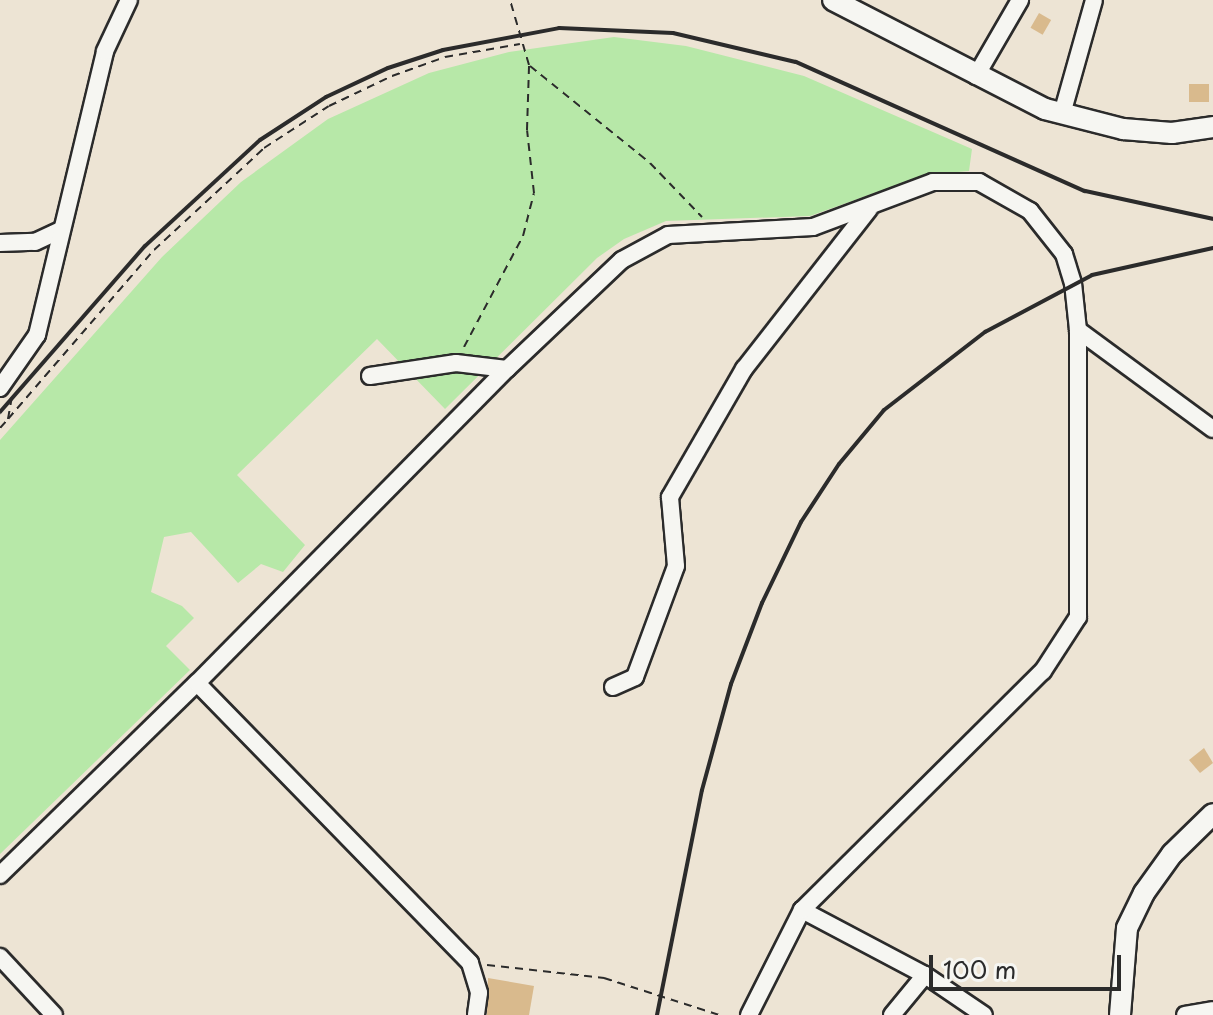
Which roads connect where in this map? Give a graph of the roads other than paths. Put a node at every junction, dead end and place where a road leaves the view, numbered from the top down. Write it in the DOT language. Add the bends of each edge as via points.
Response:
graph roads {
  1 [pos="129,0"];
  2 [pos="833,0"];
  3 [pos="1020,0"];
  4 [pos="1094,0"];
  5 [pos="976,76"];
  6 [pos="1062,114"];
  7 [pos="1213,127"];
  8 [pos="869,209"];
  9 [pos="61,230"];
  10 [pos="0,243"];
  11 [pos="1078,330"];
  12 [pos="507,369"];
  13 [pos="370,376"];
  14 [pos="0,388"];
  15 [pos="1213,429"];
  16 [pos="197,683"];
  17 [pos="613,687"];
  18 [pos="1213,814"];
  19 [pos="0,875"];
  20 [pos="802,910"];
  21 [pos="0,957"];
  22 [pos="925,975"];
  23 [pos="1213,1010"];
  24 [pos="54,1015"];
  25 [pos="476,1015"];
  26 [pos="749,1015"];
  27 [pos="892,1015"];
  28 [pos="984,1015"];
  29 [pos="1120,1015"];
  30 [pos="1185,1015"];
  1 -- 9 [label="street" via="105,51"];
  2 -- 5 [label="main road"];
  3 -- 5 [label="street"];
  4 -- 6 [label="street"];
  5 -- 6 [label="main road"];
  6 -- 7 [label="main road" via="1123,129 1172,133"];
  8 -- 11 [label="street" via="933,182 979,182 1030,211 1064,254"];
  8 -- 12 [label="street" via="813,227 668,235 622,260"];
  8 -- 17 [label="street" via="744,369 670,497 676,566 635,677"];
  9 -- 10 [label="street" via="35,242"];
  9 -- 14 [label="street" via="37,335"];
  11 -- 15 [label="street"];
  11 -- 20 [label="street" via="1078,617 1043,671"];
  12 -- 13 [label="street" via="456,363"];
  12 -- 16 [label="street"];
  16 -- 19 [label="street"];
  16 -- 25 [label="street" via="470,963 479,993"];
  18 -- 29 [label="main road" via="1172,854 1127,928"];
  20 -- 22 [label="street"];
  20 -- 26 [label="street"];
  21 -- 24 [label="street"];
  22 -- 27 [label="street"];
  22 -- 28 [label="street"];
  23 -- 30 [label="street"];
}
